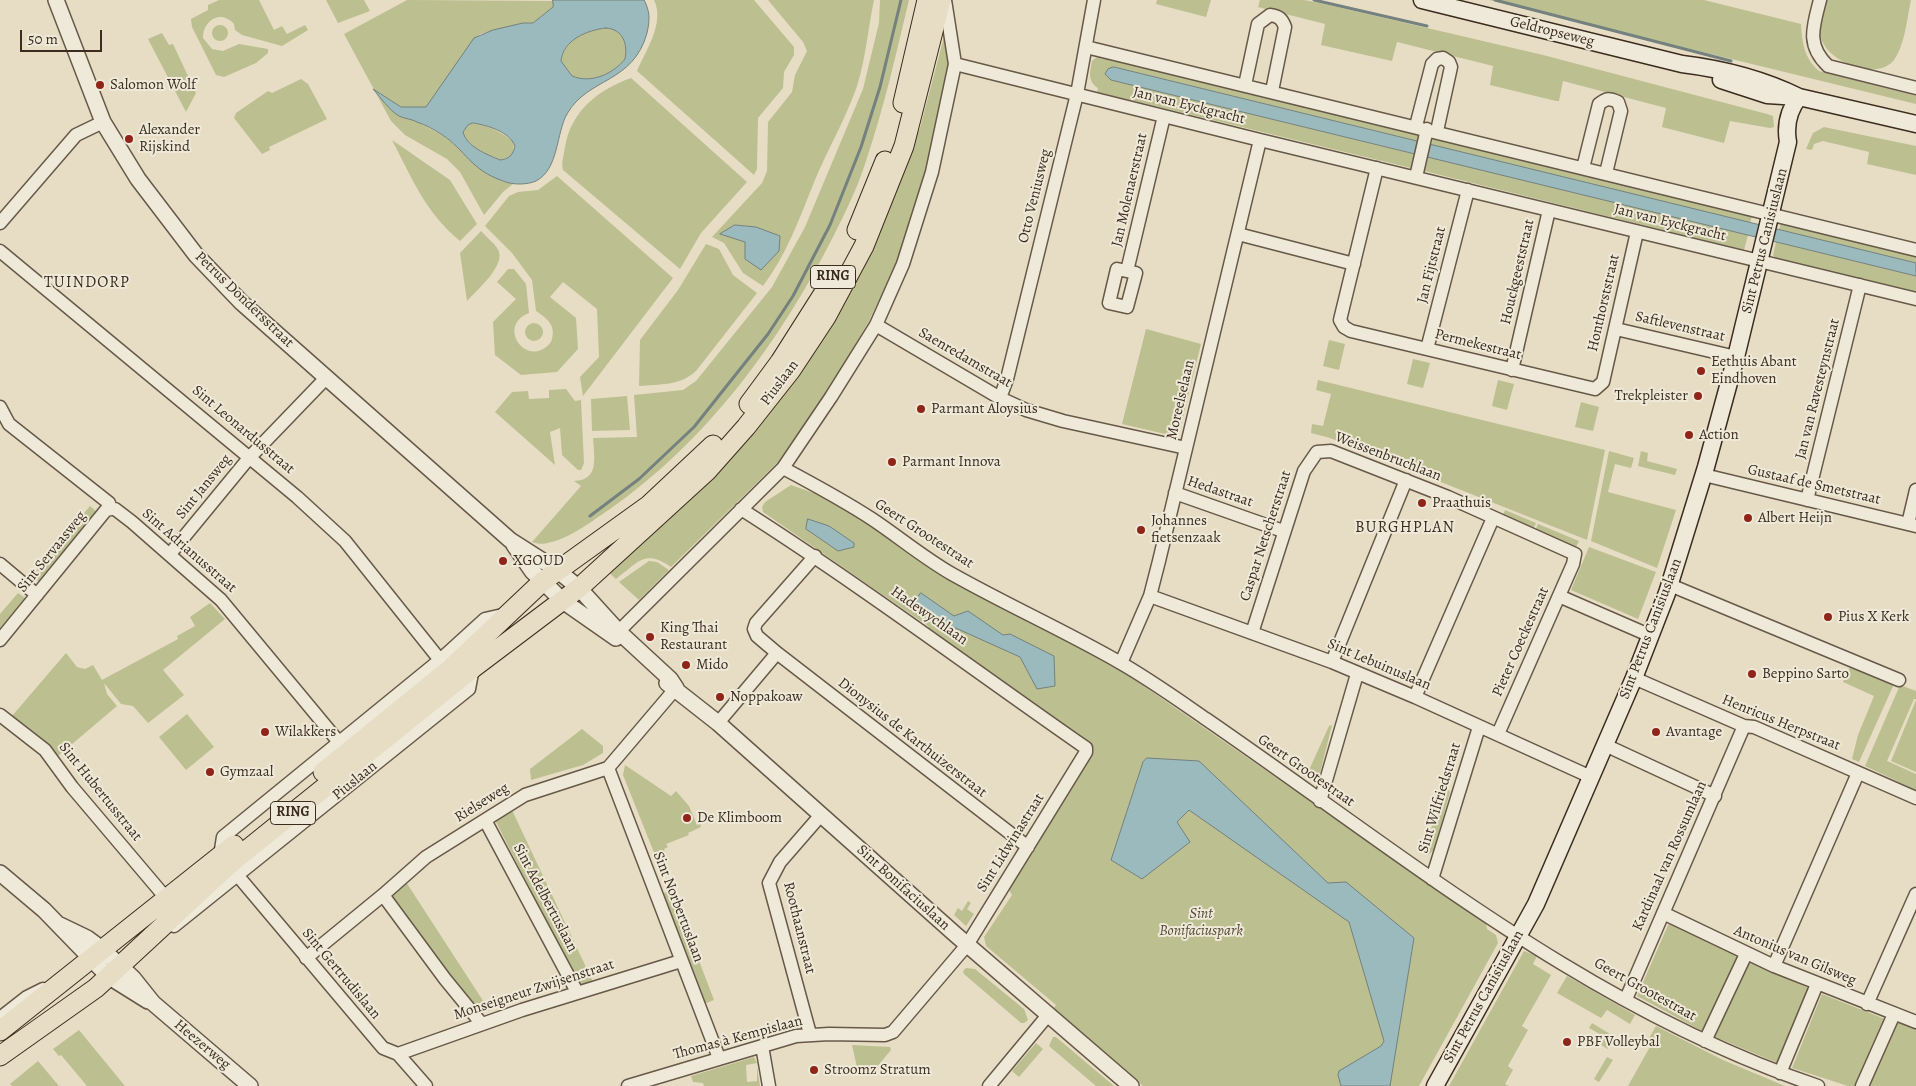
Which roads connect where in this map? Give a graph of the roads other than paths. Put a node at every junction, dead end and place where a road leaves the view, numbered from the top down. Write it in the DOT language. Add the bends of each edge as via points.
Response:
graph roads {
  1 [pos="56,0"];
  2 [pos="927,0"];
  3 [pos="941,0"];
  4 [pos="946,0"];
  5 [pos="1094,0"];
  6 [pos="1422,0"];
  7 [pos="1820,0"];
  8 [pos="1086,47"];
  9 [pos="956,64"];
  10 [pos="1245,85"];
  11 [pos="1916,88"];
  12 [pos="1272,91"];
  13 [pos="1077,94"];
  14 [pos="1799,97"];
  15 [pos="1164,116"];
  16 [pos="103,122"];
  17 [pos="1916,124"];
  18 [pos="1426,130"];
  19 [pos="1260,140"];
  20 [pos="1377,168"];
  21 [pos="1583,168"];
  22 [pos="1606,173"];
  23 [pos="1417,174"];
  24 [pos="1468,190"];
  25 [pos="1549,210"];
  26 [pos="1770,218"];
  27 [pos="0,223"];
  28 [pos="1637,232"];
  29 [pos="1238,234"];
  30 [pos="1916,250"];
  31 [pos="0,251"];
  32 [pos="1762,255"];
  33 [pos="1354,264"];
  34 [pos="1127,271"];
  35 [pos="1860,285"];
  36 [pos="1916,299"];
  37 [pos="876,325"];
  38 [pos="1616,329"];
  39 [pos="1427,349"];
  40 [pos="1736,357"];
  41 [pos="1512,370"];
  42 [pos="327,377"];
  43 [pos="1603,382"];
  44 [pos="1000,398"];
  45 [pos="0,407"];
  46 [pos="1186,448"];
  47 [pos="1317,452"];
  48 [pos="249,458"];
  49 [pos="783,468"];
  50 [pos="1704,476"];
  51 [pos="1406,480"];
  52 [pos="1916,490"];
  53 [pos="1175,493"];
  54 [pos="1807,500"];
  55 [pos="111,509"];
  56 [pos="741,509"];
  57 [pos="1494,518"];
  58 [pos="1912,525"];
  59 [pos="1283,531"];
  60 [pos="510,540"];
  61 [pos="170,554"];
  62 [pos="815,556"];
  63 [pos="0,564"];
  64 [pos="1573,564"];
  65 [pos="557,570"];
  66 [pos="542,582"];
  67 [pos="1670,585"];
  68 [pos="579,588"];
  69 [pos="37,595"];
  70 [pos="1150,596"];
  71 [pos="1559,596"];
  72 [pos="563,602"];
  73 [pos="509,614"];
  74 [pos="616,633"];
  75 [pos="1252,633"];
  76 [pos="1651,636"];
  77 [pos="0,640"];
  78 [pos="777,653"];
  79 [pos="440,660"];
  80 [pos="1332,662"];
  81 [pos="1121,663"];
  82 [pos="473,668"];
  83 [pos="1357,674"];
  84 [pos="1634,678"];
  85 [pos="1899,680"];
  86 [pos="676,688"];
  87 [pos="1415,697"];
  88 [pos="2,716"];
  89 [pos="718,723"];
  90 [pos="1744,726"];
  91 [pos="1479,727"];
  92 [pos="1498,734"];
  93 [pos="338,741"];
  94 [pos="1605,746"];
  95 [pos="1083,757"];
  96 [pos="608,768"];
  97 [pos="1858,773"];
  98 [pos="1591,777"];
  99 [pos="1715,796"];
  100 [pos="1916,798"];
  101 [pos="1320,801"];
  102 [pos="820,816"];
  103 [pos="485,820"];
  104 [pos="1028,847"];
  105 [pos="220,856"];
  106 [pos="0,874"];
  107 [pos="238,876"];
  108 [pos="1432,879"];
  109 [pos="1916,894"];
  110 [pos="383,895"];
  111 [pos="166,898"];
  112 [pos="1663,913"];
  113 [pos="1518,936"];
  114 [pos="150,938"];
  115 [pos="967,946"];
  116 [pos="95,954"];
  117 [pos="1746,954"];
  118 [pos="306,958"];
  119 [pos="681,961"];
  120 [pos="1774,966"];
  121 [pos="114,971"];
  122 [pos="62,981"];
  123 [pos="1817,984"];
  124 [pos="577,992"];
  125 [pos="1626,999"];
  126 [pos="1867,1004"];
  127 [pos="1894,1014"];
  128 [pos="1048,1015"];
  129 [pos="0,1018"];
  130 [pos="1916,1022"];
  131 [pos="481,1024"];
  132 [pos="0,1031"];
  133 [pos="810,1034"];
  134 [pos="1705,1041"];
  135 [pos="762,1046"];
  136 [pos="398,1054"];
  137 [pos="1,1056"];
  138 [pos="719,1058"];
  139 [pos="1780,1073"];
  140 [pos="250,1086"];
  141 [pos="426,1086"];
  142 [pos="628,1086"];
  143 [pos="769,1086"];
  144 [pos="989,1086"];
  145 [pos="1131,1086"];
  146 [pos="1435,1086"];
  147 [pos="1818,1086"];
  148 [pos="1862,1086"];
  1 -- 16 [label="street, Petrus Dondersstraat"];
  2 -- 65 [label="main road, Piuslaan / RING" via="899,121 887,158 853,241 815,309 737,419 697,461 649,505"];
  3 -- 68 [label="main road, Piuslaan / RING" via="904,146 864,246 826,317 791,370 740,434 706,470"];
  4 -- 9 [label="street"];
  5 -- 8 [label="street, Otto Veniusweg"];
  6 -- 14 [label="main road, Geldropseweg" via="1682,64 1760,94"];
  7 -- 11 [label="street" via="1812,36 1819,58 1828,66"];
  8 -- 10 [label="street"];
  8 -- 13 [label="street, Otto Veniusweg"];
  9 -- 13 [label="street, Jan van Eyckgracht"];
  9 -- 37 [label="street" via="932,172 903,264"];
  10 -- 12 [label="street"];
  10 -- 12 [label="street" via="1258,24 1270,15 1277,16 1285,28"];
  12 -- 18 [label="street"];
  13 -- 15 [label="street, Jan van Eyckgracht"];
  13 -- 44 [label="street, Otto Veniusweg"];
  14 -- 17 [label="main road, Geldropseweg"];
  14 -- 26 [label="main road, Sint Petrus Canisiuslaan" via="1800,117 1796,132 1788,142"];
  15 -- 19 [label="street, Jan van Eyckgracht"];
  15 -- 34 [label="street, Jan Molenaerstraat"];
  16 -- 27 [label="street" via="76,135"];
  16 -- 42 [label="street, Petrus Dondersstraat" via="138,179 196,255 242,302"];
  18 -- 21 [label="street"];
  18 -- 23 [label="street"];
  19 -- 20 [label="street, Jan van Eyckgracht"];
  19 -- 29 [label="street, Moreelselaan"];
  20 -- 23 [label="street, Jan van Eyckgracht"];
  20 -- 33 [label="street"];
  21 -- 22 [label="street"];
  21 -- 22 [label="street" via="1599,104 1611,98 1618,102 1621,111"];
  22 -- 26 [label="street"];
  23 -- 24 [label="street, Jan van Eyckgracht"];
  24 -- 25 [label="street, Jan van Eyckgracht"];
  24 -- 39 [label="street, Jan Fijtstraat"];
  25 -- 28 [label="street, Jan van Eyckgracht"];
  25 -- 41 [label="street, Houckgeeststraat"];
  26 -- 30 [label="street"];
  26 -- 32 [label="main road, Sint Petrus Canisiuslaan"];
  28 -- 32 [label="street, Jan van Eyckgracht"];
  28 -- 38 [label="street, Honthorststraat"];
  29 -- 33 [label="street"];
  29 -- 46 [label="street, Moreelselaan"];
  31 -- 48 [label="street, Sint Leonardusstraat"];
  32 -- 35 [label="street, Jan van Eyckgracht"];
  32 -- 40 [label="main road, Sint Petrus Canisiuslaan"];
  33 -- 39 [label="street, Permekestraat" via="1340,320 1344,327 1351,332"];
  35 -- 36 [label="street, Jan van Eyckgracht"];
  35 -- 54 [label="street, Jan van Ravesteynstraat"];
  37 -- 44 [label="street, Saenredamstraat"];
  37 -- 49 [label="street"];
  38 -- 40 [label="street, Saftlevenstraat"];
  38 -- 43 [label="street, Honthorststraat"];
  39 -- 41 [label="street, Permekestraat"];
  40 -- 50 [label="main road, Sint Petrus Canisiuslaan"];
  41 -- 43 [label="street, Permekestraat" via="1595,389"];
  42 -- 48 [label="street, Sint Jansweg"];
  42 -- 60 [label="street, Petrus Dondersstraat"];
  44 -- 46 [label="street, Saenredamstraat" via="1026,410 1063,420"];
  45 -- 55 [label="street, Sint Adrianusstraat" via="9,424 109,503"];
  46 -- 53 [label="street, Moreelselaan"];
  47 -- 51 [label="street, Weissenbruchlaan" via="1331,450"];
  47 -- 59 [label="street, Caspar Netscherstraat" via="1304,471"];
  48 -- 61 [label="street, Sint Jansweg"];
  48 -- 79 [label="street, Sint Leonardusstraat" via="297,496 345,541"];
  49 -- 56 [label="street"];
  49 -- 81 [label="street, Geert Grootestraat" via="875,521 952,574"];
  50 -- 54 [label="street, Gustaaf de Smetstraat"];
  50 -- 67 [label="main road, Sint Petrus Canisiuslaan"];
  51 -- 57 [label="street, Weissenbruchlaan"];
  51 -- 80 [label="street"];
  52 -- 58 [label="street"];
  53 -- 59 [label="street, Hedastraat"];
  53 -- 70 [label="street, Moreelselaan"];
  54 -- 58 [label="street, Gustaaf de Smetstraat"];
  55 -- 61 [label="street, Sint Adrianusstraat"];
  55 -- 69 [label="street, Sint Servaasweg" via="106,510"];
  56 -- 62 [label="street, Hadewychlaan"];
  56 -- 74 [label="street"];
  57 -- 64 [label="street, Weissenbruchlaan" via="1575,554"];
  57 -- 87 [label="street"];
  59 -- 75 [label="street, Caspar Netscherstraat"];
  60 -- 65 [label="street, Petrus Dondersstraat"];
  60 -- 66 [label="street, Petrus Dondersstraat"];
  61 -- 93 [label="street, Sint Adrianusstraat" via="222,600"];
  62 -- 78 [label="street, Dionysius de Karthuizerstraat" via="754,629 756,636"];
  62 -- 95 [label="street, Hadewychlaan" via="1086,748"];
  63 -- 69 [label="street"];
  64 -- 71 [label="street, Pieter Coeckestraat"];
  65 -- 66 [label="main road, Piuslaan / RING"];
  65 -- 68 [label="street, Petrus Dondersstraat"];
  66 -- 72 [label="street, Petrus Dondersstraat"];
  66 -- 73 [label="main road, Piuslaan / RING"];
  67 -- 76 [label="main road, Sint Petrus Canisiuslaan"];
  67 -- 85 [label="street"];
  68 -- 72 [label="main road, Piuslaan / RING"];
  68 -- 74 [label="street, Sint Bonifaciuslaan"];
  69 -- 77 [label="street, Sint Servaasweg"];
  70 -- 75 [label="street, Sint Lebuinuslaan"];
  70 -- 81 [label="street, Moreelselaan"];
  71 -- 76 [label="street"];
  71 -- 92 [label="street, Pieter Coeckestraat"];
  72 -- 74 [label="street, Sint Bonifaciuslaan"];
  72 -- 82 [label="main road, Piuslaan / RING"];
  73 -- 79 [label="street" via="485,619"];
  73 -- 105 [label="main road, Piuslaan / RING" via="451,668"];
  74 -- 86 [label="street, Sint Bonifaciuslaan" via="670,679"];
  75 -- 80 [label="street, Sint Lebuinuslaan"];
  76 -- 84 [label="main road, Sint Petrus Canisiuslaan"];
  78 -- 89 [label="street"];
  78 -- 104 [label="street, Dionysius de Karthuizerstraat"];
  79 -- 93 [label="street"];
  80 -- 83 [label="street, Sint Lebuinuslaan"];
  81 -- 101 [label="street, Geert Grootestraat"];
  82 -- 107 [label="street, Piuslaan" via="469,689"];
  82 -- 114 [label="main road, Piuslaan / RING" via="232,862"];
  83 -- 87 [label="street, Sint Lebuinuslaan"];
  83 -- 101 [label="street"];
  84 -- 90 [label="street, Henricus Herpstraat"];
  84 -- 94 [label="main road, Sint Petrus Canisiuslaan"];
  86 -- 89 [label="street, Sint Bonifaciuslaan"];
  86 -- 96 [label="street"];
  87 -- 91 [label="street, Sint Lebuinuslaan"];
  88 -- 111 [label="street, Sint Hubertusstraat" via="45,750 72,787"];
  89 -- 102 [label="street, Sint Bonifaciuslaan"];
  90 -- 97 [label="street, Henricus Herpstraat" via="1754,727"];
  90 -- 99 [label="street, Kardinaal van Rossumlaan"];
  91 -- 92 [label="street, Sint Lebuinuslaan"];
  91 -- 108 [label="street, Sint Wilfriedstraat"];
  92 -- 98 [label="street, Sint Lebuinuslaan"];
  93 -- 105 [label="street" via="223,837"];
  94 -- 98 [label="main road, Sint Petrus Canisiuslaan"];
  94 -- 99 [label="street"];
  95 -- 104 [label="street, Sint Lidwinastraat"];
  96 -- 103 [label="street, Rielseweg" via="526,795"];
  96 -- 119 [label="street, Sint Norbertuslaan"];
  97 -- 100 [label="street, Henricus Herpstraat"];
  97 -- 120 [label="street"];
  98 -- 113 [label="main road, Sint Petrus Canisiuslaan" via="1536,904"];
  99 -- 112 [label="street, Kardinaal van Rossumlaan"];
  101 -- 108 [label="street, Geert Grootestraat"];
  102 -- 115 [label="street, Sint Bonifaciuslaan"];
  102 -- 133 [label="street, Roothaanstraat" via="780,862 769,883"];
  103 -- 110 [label="street, Rielseweg" via="426,857"];
  103 -- 124 [label="street, Sint Adelbertuslaan"];
  104 -- 115 [label="street, Sint Lidwinastraat"];
  105 -- 111 [label="main road, Piuslaan / RING"];
  106 -- 116 [label="street, Heezerweg"];
  107 -- 114 [label="street, Piuslaan" via="176,925"];
  107 -- 118 [label="street, Sint Gertrudislaan"];
  108 -- 113 [label="street, Geert Grootestraat"];
  109 -- 126 [label="street"];
  110 -- 118 [label="street, Rielseweg"];
  110 -- 131 [label="street"];
  111 -- 116 [label="main road, Piuslaan / RING"];
  112 -- 117 [label="street, Antonius van Gilsweg"];
  112 -- 125 [label="street, Kardinaal van Rossumlaan"];
  113 -- 125 [label="street, Geert Grootestraat"];
  113 -- 146 [label="main road, Sint Petrus Canisiuslaan"];
  114 -- 121 [label="main road, Piuslaan / RING"];
  115 -- 128 [label="street, Sint Bonifaciuslaan"];
  115 -- 133 [label="street, Thomas à Kempislaan" via="893,1032 885,1035"];
  116 -- 121 [label="street, Heezerweg"];
  116 -- 122 [label="main road, Piuslaan / RING"];
  117 -- 120 [label="street, Antonius van Gilsweg"];
  117 -- 134 [label="street"];
  118 -- 136 [label="street, Sint Gertrudislaan" via="383,1048"];
  119 -- 124 [label="street, Monseigneur Zwijsenstraat"];
  119 -- 138 [label="street, Sint Norbertuslaan"];
  120 -- 123 [label="street, Antonius van Gilsweg"];
  121 -- 137 [label="main road, Piuslaan / RING" via="96,988"];
  121 -- 140 [label="street, Heezerweg"];
  122 -- 129 [label="street, Piuslaan" via="27,997"];
  122 -- 132 [label="main road, Piuslaan / RING"];
  123 -- 126 [label="street, Antonius van Gilsweg"];
  123 -- 139 [label="street"];
  124 -- 131 [label="street, Monseigneur Zwijsenstraat"];
  125 -- 134 [label="street, Geert Grootestraat"];
  126 -- 127 [label="street, Antonius van Gilsweg"];
  127 -- 130 [label="street, Antonius van Gilsweg"];
  127 -- 148 [label="street"];
  128 -- 144 [label="street"];
  128 -- 145 [label="street, Sint Bonifaciuslaan"];
  131 -- 136 [label="street, Monseigneur Zwijsenstraat"];
  133 -- 135 [label="street, Thomas à Kempislaan"];
  134 -- 139 [label="street, Geert Grootestraat"];
  135 -- 138 [label="street, Thomas à Kempislaan"];
  135 -- 143 [label="street"];
  136 -- 141 [label="street, Sint Gertrudislaan"];
  138 -- 142 [label="street, Thomas à Kempislaan"];
  139 -- 147 [label="street, Geert Grootestraat"];
}
